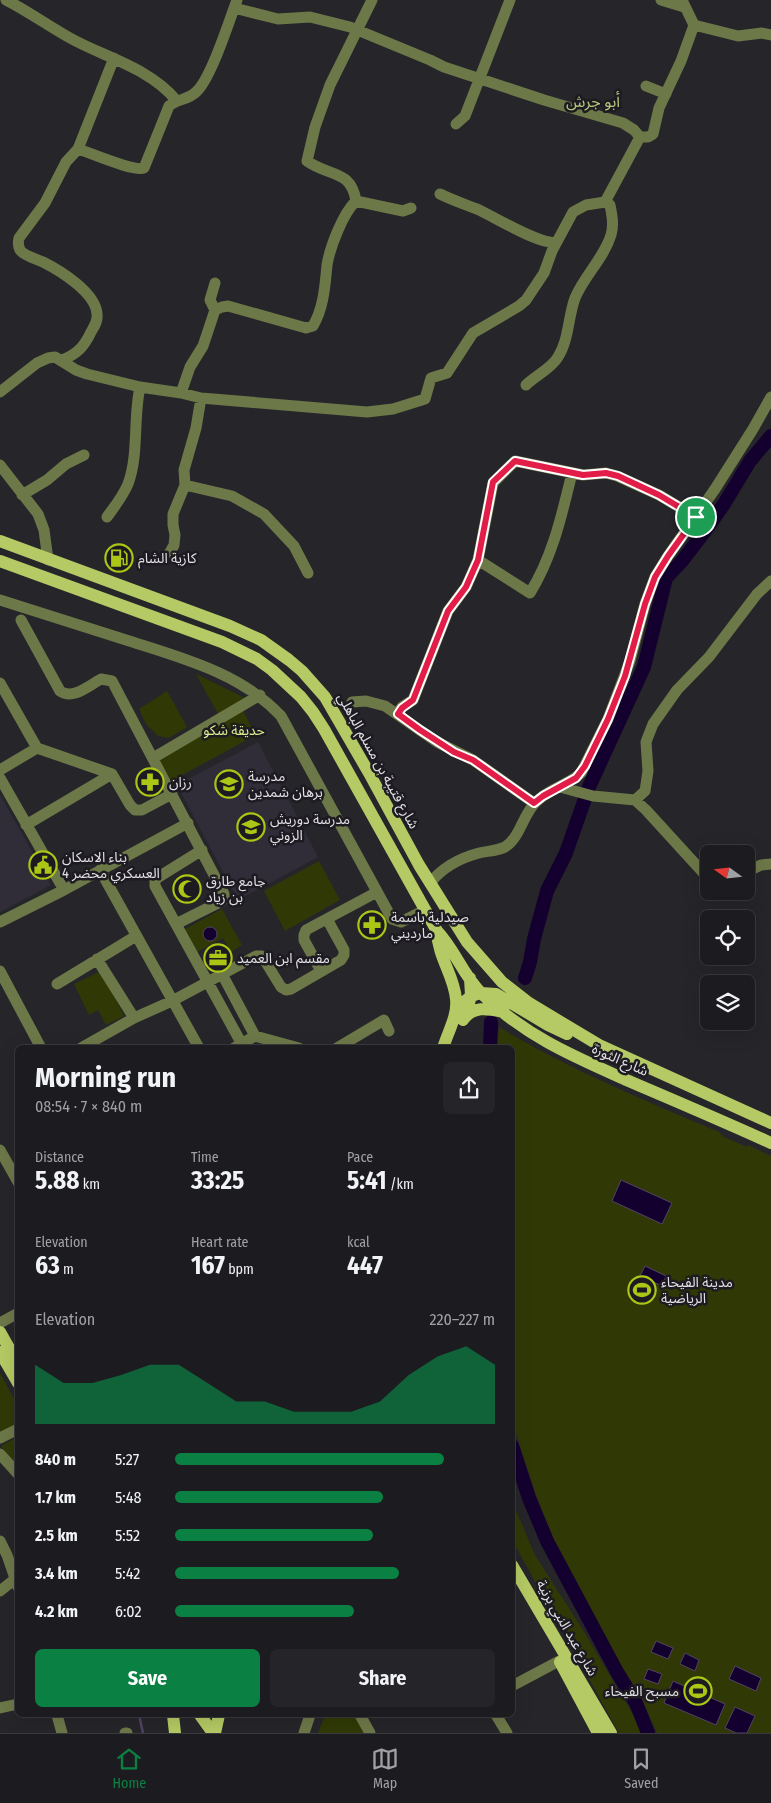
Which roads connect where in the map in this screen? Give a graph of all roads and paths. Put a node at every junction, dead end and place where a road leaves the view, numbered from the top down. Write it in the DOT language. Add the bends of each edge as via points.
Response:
graph roads {
  1 [pos="6,0"];
  2 [pos="372,0"];
  3 [pos="510,0"];
  4 [pos="661,0"];
  5 [pos="683,3"];
  6 [pos="235,4"];
  7 [pos="694,25"];
  8 [pos="357,30"];
  9 [pos="771,35"];
  10 [pos="114,58"];
  11 [pos="480,80"];
  12 [pos="646,86"];
  13 [pos="666,94"];
  14 [pos="176,100"];
  15 [pos="456,124"];
  16 [pos="640,137"];
  17 [pos="78,149"];
  18 [pos="440,194"];
  19 [pos="356,201"];
  20 [pos="605,202"];
  21 [pos="411,208"];
  22 [pos="556,242"];
  23 [pos="215,283"];
  24 [pos="214,310"];
  25 [pos="62,360"];
  26 [pos="526,385"];
  27 [pos="140,387"];
  28 [pos="0,392"];
  29 [pos="182,393"];
  30 [pos="771,397"];
  31 [pos="201,398"];
  32 [pos="84,455"];
  33 [pos="0,466"];
  34 [pos="572,473"];
  35 [pos="185,485"];
  36 [pos="22,495"];
  37 [pos="107,517"];
  38 [pos="696,517"];
  39 [pos="0,541"];
  40 [pos="168,556"];
  41 [pos="48,560"];
  42 [pos="478,560"];
  43 [pos="0,561"];
  44 [pos="308,573"];
  45 [pos="771,581"];
  46 [pos="0,600"];
  47 [pos="21,620"];
  48 [pos="0,683"];
  49 [pos="260,695"];
  50 [pos="352,702"];
  51 [pos="398,714"];
  52 [pos="37,748"];
  53 [pos="153,758"];
  54 [pos="0,770"];
  55 [pos="112,774"];
  56 [pos="0,778"];
  57 [pos="560,787"];
  58 [pos="172,794"];
  59 [pos="635,800"];
  60 [pos="534,803"];
  61 [pos="188,823"];
  62 [pos="26,825"];
  63 [pos="405,841"];
  64 [pos="202,850"];
  65 [pos="771,864"];
  66 [pos="755,867"];
  67 [pos="700,869"];
  68 [pos="100,870"];
  69 [pos="430,883"];
  70 [pos="64,890"];
  71 [pos="377,892"];
  72 [pos="425,910"];
  73 [pos="327,919"];
  74 [pos="0,922"];
  75 [pos="176,924"];
  76 [pos="437,932"];
  77 [pos="136,936"];
  78 [pos="97,959"];
  79 [pos="490,970"];
  80 [pos="0,971"];
  81 [pos="321,971"];
  82 [pos="222,974"];
  83 [pos="471,980"];
  84 [pos="208,982"];
  85 [pos="57,984"];
  86 [pos="476,994"];
  87 [pos="172,1001"];
  88 [pos="504,1012"];
  89 [pos="461,1013"];
  90 [pos="134,1018"];
  91 [pos="389,1031"];
  92 [pos="255,1036"];
  93 [pos="39,1045"];
  94 [pos="88,1045"];
  95 [pos="197,1045"];
  96 [pos="240,1045"];
  97 [pos="242,1045"];
  98 [pos="287,1045"];
  99 [pos="342,1045"];
  100 [pos="444,1045"];
  101 [pos="452,1045"];
  102 [pos="598,1045"];
  103 [pos="771,1123"];
  104 [pos="771,1143"];
  105 [pos="0,1150"];
  106 [pos="15,1177"];
  107 [pos="15,1315"];
  108 [pos="0,1323"];
  109 [pos="0,1332"];
  110 [pos="6,1361"];
  111 [pos="15,1378"];
  112 [pos="15,1430"];
  113 [pos="0,1438"];
  114 [pos="0,1454"];
  115 [pos="15,1471"];
  116 [pos="0,1541"];
  117 [pos="8,1554"];
  118 [pos="515,1570"];
  119 [pos="15,1579"];
  120 [pos="15,1584"];
  121 [pos="515,1585"];
  122 [pos="0,1591"];
  123 [pos="559,1660"];
  124 [pos="515,1684"];
  125 [pos="15,1705"];
  126 [pos="0,1708"];
  127 [pos="58,1717"];
  128 [pos="175,1717"];
  129 [pos="202,1717"];
  130 [pos="218,1717"];
  131 [pos="309,1717"];
  132 [pos="361,1717"];
  133 [pos="497,1717"];
  134 [pos="62,1733"];
  135 [pos="175,1733"];
  136 [pos="214,1733"];
  137 [pos="304,1733"];
  138 [pos="370,1733"];
  139 [pos="507,1733"];
  140 [pos="598,1733"];
  141 [pos="611,1733"];
  1 -- 10 [label="street" via="68,37"];
  2 -- 8 [label="street"];
  3 -- 11 [label="street"];
  4 -- 5 [label="street"];
  5 -- 7 [label="street"];
  6 -- 8 [label="street" via="278,19 310,17"];
  6 -- 14 [label="street" via="201,87 194,94"];
  7 -- 9 [label="street" via="738,36"];
  7 -- 13 [label="street"];
  8 -- 11 [label="street"];
  8 -- 19 [label="street" via="330,85 307,161 344,178 351,184"];
  10 -- 14 [label="street" via="169,91"];
  10 -- 17 [label="street"];
  11 -- 15 [label="street" via="465,116"];
  11 -- 16 [label="street" via="623,123"];
  12 -- 13 [label="street"];
  13 -- 16 [label="street" via="653,134"];
  14 -- 17 [label="street" via="169,106 144,168 140,170"];
  16 -- 20 [label="street"];
  17 -- 25 [label="street" via="66,162 45,203 18,244 23,253 70,279 90,297 98,314 84,346 77,354"];
  18 -- 22 [label="street" via="546,242"];
  19 -- 21 [label="street" via="403,211"];
  19 -- 24 [label="street" via="350,206 330,252 324,295 313,326 306,328 228,306"];
  20 -- 22 [label="street" via="586,205 573,212"];
  20 -- 26 [label="street" via="610,205 613,224 607,245 574,300 562,348 554,362"];
  22 -- 31 [label="street" via="544,273 526,300 474,333 447,373 431,378 425,399 393,409 367,412"];
  23 -- 24 [label="street" via="210,300"];
  24 -- 29 [label="street" via="203,346 190,367"];
  25 -- 27 [label="street" via="87,374"];
  25 -- 28 [label="street" via="48,358"];
  27 -- 29 [label="street"];
  27 -- 37 [label="street" via="131,473 123,495"];
  29 -- 31 [label="street"];
  30 -- 38 [label="street"];
  31 -- 35 [label="street" via="184,470"];
  32 -- 36 [label="street"];
  33 -- 36 [label="street"];
  34 -- 38 [label="street" via="618,476"];
  34 -- 42 [label="street" via="515,461 493,482"];
  34 -- 42 [label="street" via="552,547 540,578 530,593"];
  35 -- 40 [label="street" via="173,514 176,535"];
  35 -- 44 [label="street" via="232,496 264,514 294,546"];
  36 -- 41 [label="street" via="38,514"];
  38 -- 57 [label="street" via="655,577 625,676 585,766 576,778"];
  39 -- 41 [label="main road, شارع قتيبة بن مسلم الباهلي"];
  41 -- 63 [label="main road, شارع قتيبة بن مسلم الباهلي" via="246,632 289,660 314,684 334,711"];
  42 -- 51 [label="street" via="466,587 448,611 413,700"];
  43 -- 72 [label="main road" via="222,642 272,670 301,697 324,728"];
  45 -- 59 [label="street" via="757,594 709,657 676,690 653,724 646,742 648,771 645,791"];
  46 -- 49 [label="street" via="172,655 233,678"];
  47 -- 53 [label="street" via="65,695 101,679 112,682"];
  48 -- 52 [label="street"];
  49 -- 53 [label="street"];
  49 -- 71 [label="street" via="281,716"];
  50 -- 51 [label="street" via="366,701 385,706"];
  51 -- 60 [label="street" via="432,738 473,760"];
  52 -- 54 [label="street"];
  52 -- 55 [label="street"];
  53 -- 58 [label="street"];
  55 -- 58 [label="street" via="135,810 142,810"];
  55 -- 62 [label="street"];
  56 -- 62 [label="street"];
  57 -- 59 [label="street" via="593,796"];
  57 -- 60 [label="street"];
  58 -- 61 [label="street"];
  59 -- 67 [label="street"];
  60 -- 69 [label="street" via="507,845 466,857 439,872"];
  61 -- 64 [label="street"];
  61 -- 68 [label="street"];
  62 -- 70 [label="street"];
  63 -- 69 [label="main road, شارع قتيبة بن مسلم الباهلي"];
  63 -- 83 [label="main road" via="417,871 465,957"];
  64 -- 75 [label="street" via="154,881"];
  64 -- 75 [label="street" via="224,897 222,901"];
  65 -- 66 [label="street"];
  68 -- 70 [label="street"];
  68 -- 77 [label="street"];
  69 -- 79 [label="main road, شارع قتيبة بن مسلم الباهلي" via="467,942"];
  70 -- 74 [label="street"];
  71 -- 72 [label="street" via="397,922"];
  71 -- 73 [label="street"];
  72 -- 76 [label="main road"];
  73 -- 81 [label="street" via="344,955"];
  73 -- 81 [label="street" via="306,930 304,935"];
  75 -- 84 [label="street"];
  76 -- 83 [label="main road" via="448,943"];
  76 -- 89 [label="main road" via="437,945"];
  77 -- 78 [label="street"];
  77 -- 87 [label="street"];
  78 -- 85 [label="street"];
  78 -- 90 [label="street"];
  79 -- 102 [label="main road, شارع الثورة" via="516,994"];
  80 -- 93 [label="street"];
  81 -- 82 [label="street" via="286,990 262,956"];
  82 -- 84 [label="street"];
  82 -- 92 [label="street"];
  83 -- 86 [label="main road"];
  84 -- 87 [label="street"];
  84 -- 96 [label="street"];
  86 -- 88 [label="main road, شارع الثورة"];
  86 -- 89 [label="main road"];
  86 -- 102 [label="main road" via="502,997 548,1025"];
  87 -- 90 [label="street"];
  87 -- 95 [label="street"];
  88 -- 89 [label="main road" via="483,1009"];
  88 -- 104 [label="main road, شارع الثورة" via="557,1049"];
  89 -- 100 [label="main road"];
  89 -- 101 [label="main road"];
  90 -- 94 [label="street"];
  91 -- 99 [label="street" via="384,1020"];
  92 -- 97 [label="street"];
  92 -- 98 [label="street"];
  102 -- 103 [label="main road, شارع الثورة"];
  105 -- 106 [label="street"];
  107 -- 108 [label="street"];
  109 -- 110 [label="main road"];
  110 -- 111 [label="main road"];
  112 -- 113 [label="street"];
  114 -- 115 [label="street"];
  116 -- 117 [label="street"];
  117 -- 119 [label="street"];
  118 -- 141 [label="main road, شارع عبد النبي برنية"];
  120 -- 122 [label="street"];
  121 -- 123 [label="main road, شارع عبد النبي برنية"];
  123 -- 124 [label="street"];
  123 -- 140 [label="main road, شارع عبد النبي برنية"];
  125 -- 126 [label="street"];
  127 -- 134 [label="street"];
  128 -- 135 [label="main road"];
  129 -- 136 [label="main road"];
  130 -- 136 [label="main road"];
  131 -- 137 [label="street"];
  132 -- 138 [label="street"];
  133 -- 139 [label="street"];
}
